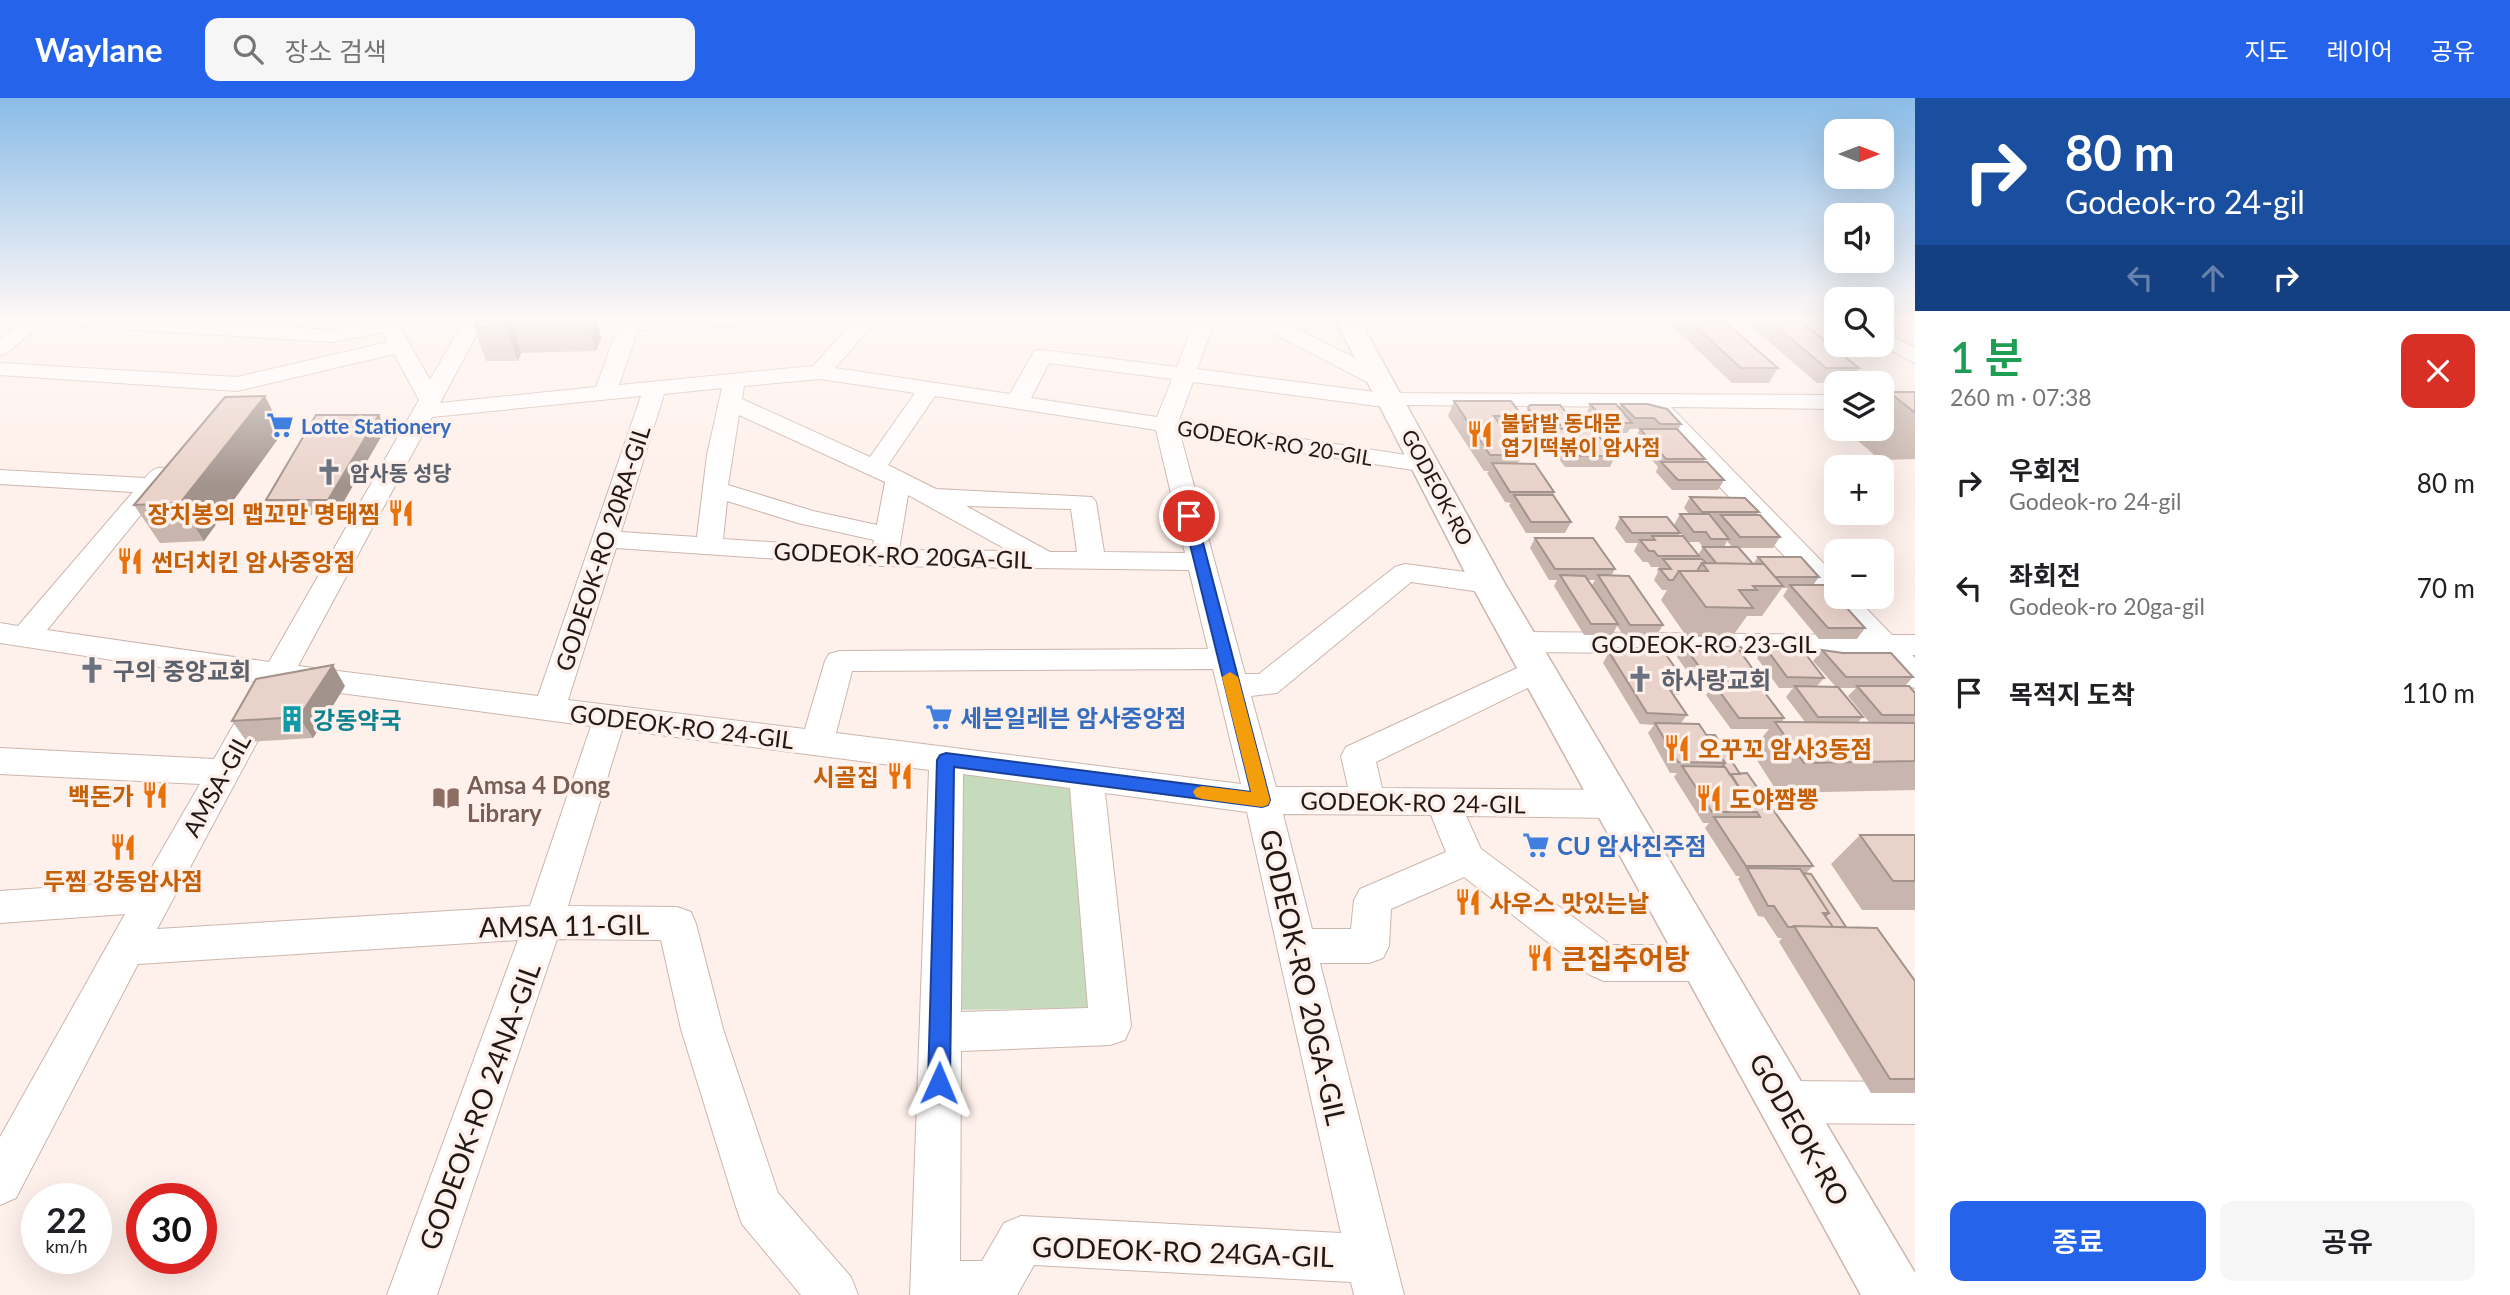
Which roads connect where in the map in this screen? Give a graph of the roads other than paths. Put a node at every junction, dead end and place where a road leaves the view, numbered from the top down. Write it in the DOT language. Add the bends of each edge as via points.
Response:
graph roads {
  1 [pos="61,373"];
  2 [pos="285,373"];
  3 [pos="412,373"];
  4 [pos="445,373"];
  5 [pos="612,373"];
  6 [pos="816,373"];
  7 [pos="826,373"];
  8 [pos="1033,373"];
  9 [pos="1168,373"];
  10 [pos="1354,373"];
  11 [pos="1377,373"];
  12 [pos="1184,375"];
  13 [pos="237,384"];
  14 [pos="655,388"];
  15 [pos="929,388"];
  16 [pos="732,391"];
  17 [pos="605,393"];
  18 [pos="1388,393"];
  19 [pos="1651,400"];
  20 [pos="1017,402"];
  21 [pos="1824,402"];
  22 [pos="220,405"];
  23 [pos="427,405"];
  24 [pos="1166,425"];
  25 [pos="177,456"];
  26 [pos="1426,465"];
  27 [pos="886,473"];
  28 [pos="0,477"];
  29 [pos="152,486"];
  30 [pos="715,489"];
  31 [pos="930,496"];
  32 [pos="606,539"];
  33 [pos="709,546"];
  34 [pos="885,547"];
  35 [pos="1044,560"];
  36 [pos="1092,561"];
  37 [pos="1201,562"];
  38 [pos="1824,580"];
  39 [pos="1488,584"];
  40 [pos="1854,609"];
  41 [pos="12,635"];
  42 [pos="1900,645"];
  43 [pos="1531,656"];
  44 [pos="1229,672"];
  45 [pos="278,674"];
  46 [pos="1915,677"];
  47 [pos="550,709"];
  48 [pos="610,716"];
  49 [pos="817,743"];
  50 [pos="946,760"];
  51 [pos="0,761"];
  52 [pos="224,772"];
  53 [pos="1086,778"];
  54 [pos="1262,800"];
  55 [pos="1368,801"];
  56 [pos="1443,802"];
  57 [pos="1616,804"];
  58 [pos="1467,859"];
  59 [pos="155,895"];
  60 [pos="0,907"];
  61 [pos="544,922"];
  62 [pos="1296,946"];
  63 [pos="126,948"];
  64 [pos="1706,963"];
  65 [pos="940,1032"];
  66 [pos="1785,1102"];
  67 [pos="1915,1103"];
  68 [pos="0,1182"];
  69 [pos="1375,1277"];
  70 [pos="935,1290"];
  71 [pos="412,1295"];
  72 [pos="833,1295"];
  73 [pos="1894,1295"];
  1 -- 13 [label="street"];
  2 -- 13 [label="street"];
  3 -- 23 [label="street"];
  4 -- 23 [label="street, AMSA-GIL"];
  5 -- 17 [label="street"];
  6 -- 16 [label="street, GODEOK-RO 20-GIL"];
  7 -- 15 [label="street, GODEOK-RO 20-GIL"];
  8 -- 20 [label="street"];
  9 -- 12 [label="street"];
  10 -- 18 [label="street"];
  11 -- 18 [label="main road, GODEOK-RO"];
  12 -- 18 [label="street"];
  12 -- 24 [label="street, GODEOK-RO 20-GIL"];
  13 -- 22 [label="street"];
  14 -- 16 [label="street, GODEOK-RO 20-GIL"];
  14 -- 17 [label="street, GODEOK-RO 20-GIL"];
  14 -- 32 [label="street, GODEOK-RO 20RA-GIL"];
  15 -- 20 [label="street, GODEOK-RO 20-GIL"];
  15 -- 27 [label="street"];
  16 -- 27 [label="street"];
  16 -- 30 [label="street"];
  17 -- 23 [label="street, GODEOK-RO 20-GIL"];
  18 -- 19 [label="street"];
  18 -- 26 [label="main road, GODEOK-RO"];
  19 -- 21 [label="street"];
  19 -- 38 [label="street"];
  20 -- 24 [label="street, GODEOK-RO 20-GIL"];
  23 -- 45 [label="street, AMSA-GIL"];
  24 -- 26 [label="street, GODEOK-RO 20-GIL"];
  24 -- 37 [label="street, GODEOK-RO 20GA-GIL"];
  25 -- 29 [label="street"];
  26 -- 39 [label="main road, GODEOK-RO"];
  27 -- 31 [label="street"];
  27 -- 34 [label="street"];
  28 -- 29 [label="street"];
  29 -- 41 [label="street"];
  30 -- 33 [label="street"];
  30 -- 34 [label="street"];
  31 -- 35 [label="street"];
  31 -- 36 [label="street" via="1083,502"];
  32 -- 33 [label="street, GODEOK-RO 20GA-GIL"];
  32 -- 47 [label="street, GODEOK-RO 20RA-GIL"];
  33 -- 34 [label="street, GODEOK-RO 20GA-GIL"];
  34 -- 35 [label="street, GODEOK-RO 20GA-GIL"];
  35 -- 36 [label="street, GODEOK-RO 20GA-GIL"];
  36 -- 37 [label="street, GODEOK-RO 20GA-GIL"];
  37 -- 44 [label="street, GODEOK-RO 20GA-GIL"];
  39 -- 43 [label="main road, GODEOK-RO"];
  39 -- 44 [label="street, GODEOK-RO" via="1405,573 1266,685"];
  40 -- 42 [label="street"];
  41 -- 45 [label="street, GODEOK-RO 24-GIL"];
  42 -- 43 [label="street, GODEOK-RO 23-GIL"];
  42 -- 46 [label="street"];
  43 -- 55 [label="street" via="1358,757"];
  43 -- 57 [label="main road, GODEOK-RO"];
  44 -- 49 [label="street" via="840,661"];
  44 -- 54 [label="street, GODEOK-RO 20GA-GIL"];
  45 -- 47 [label="street, GODEOK-RO 24-GIL"];
  45 -- 52 [label="street, AMSA-GIL"];
  47 -- 48 [label="street, GODEOK-RO 24-GIL"];
  48 -- 49 [label="street, GODEOK-RO 24-GIL"];
  48 -- 61 [label="street, GODEOK-RO 24NA-GIL"];
  49 -- 50 [label="street, GODEOK-RO 24-GIL"];
  50 -- 53 [label="street, GODEOK-RO 24-GIL"];
  50 -- 65 [label="street, GODEOK-RO 24GA-GIL"];
  51 -- 52 [label="street"];
  52 -- 59 [label="street, AMSA-GIL"];
  53 -- 54 [label="street, GODEOK-RO 24-GIL"];
  53 -- 65 [label="street" via="1110,1026"];
  54 -- 55 [label="street, GODEOK-RO 24-GIL"];
  54 -- 62 [label="street, GODEOK-RO 20GA-GIL"];
  55 -- 56 [label="street, GODEOK-RO 24-GIL"];
  56 -- 57 [label="street, GODEOK-RO 24-GIL"];
  56 -- 58 [label="street"];
  57 -- 64 [label="main road, GODEOK-RO"];
  58 -- 62 [label="street" via="1373,900 1369,946"];
  58 -- 64 [label="street" via="1604,963"];
  59 -- 60 [label="street"];
  59 -- 63 [label="street, AMSA-GIL"];
  61 -- 63 [label="street, AMSA 11-GIL"];
  61 -- 71 [label="street, GODEOK-RO 24NA-GIL"];
  61 -- 72 [label="street, AMSA 11-GIL" via="677,925 702,1029 759,1207"];
  62 -- 69 [label="street, GODEOK-RO 20GA-GIL"];
  63 -- 68 [label="street, AMSA-GIL"];
  64 -- 66 [label="main road, GODEOK-RO"];
  65 -- 70 [label="street, GODEOK-RO 24GA-GIL"];
  66 -- 67 [label="street"];
  66 -- 73 [label="main road, GODEOK-RO"];
  69 -- 70 [label="street, GODEOK-RO 24GA-GIL" via="1021,1240 995,1286"];
}
